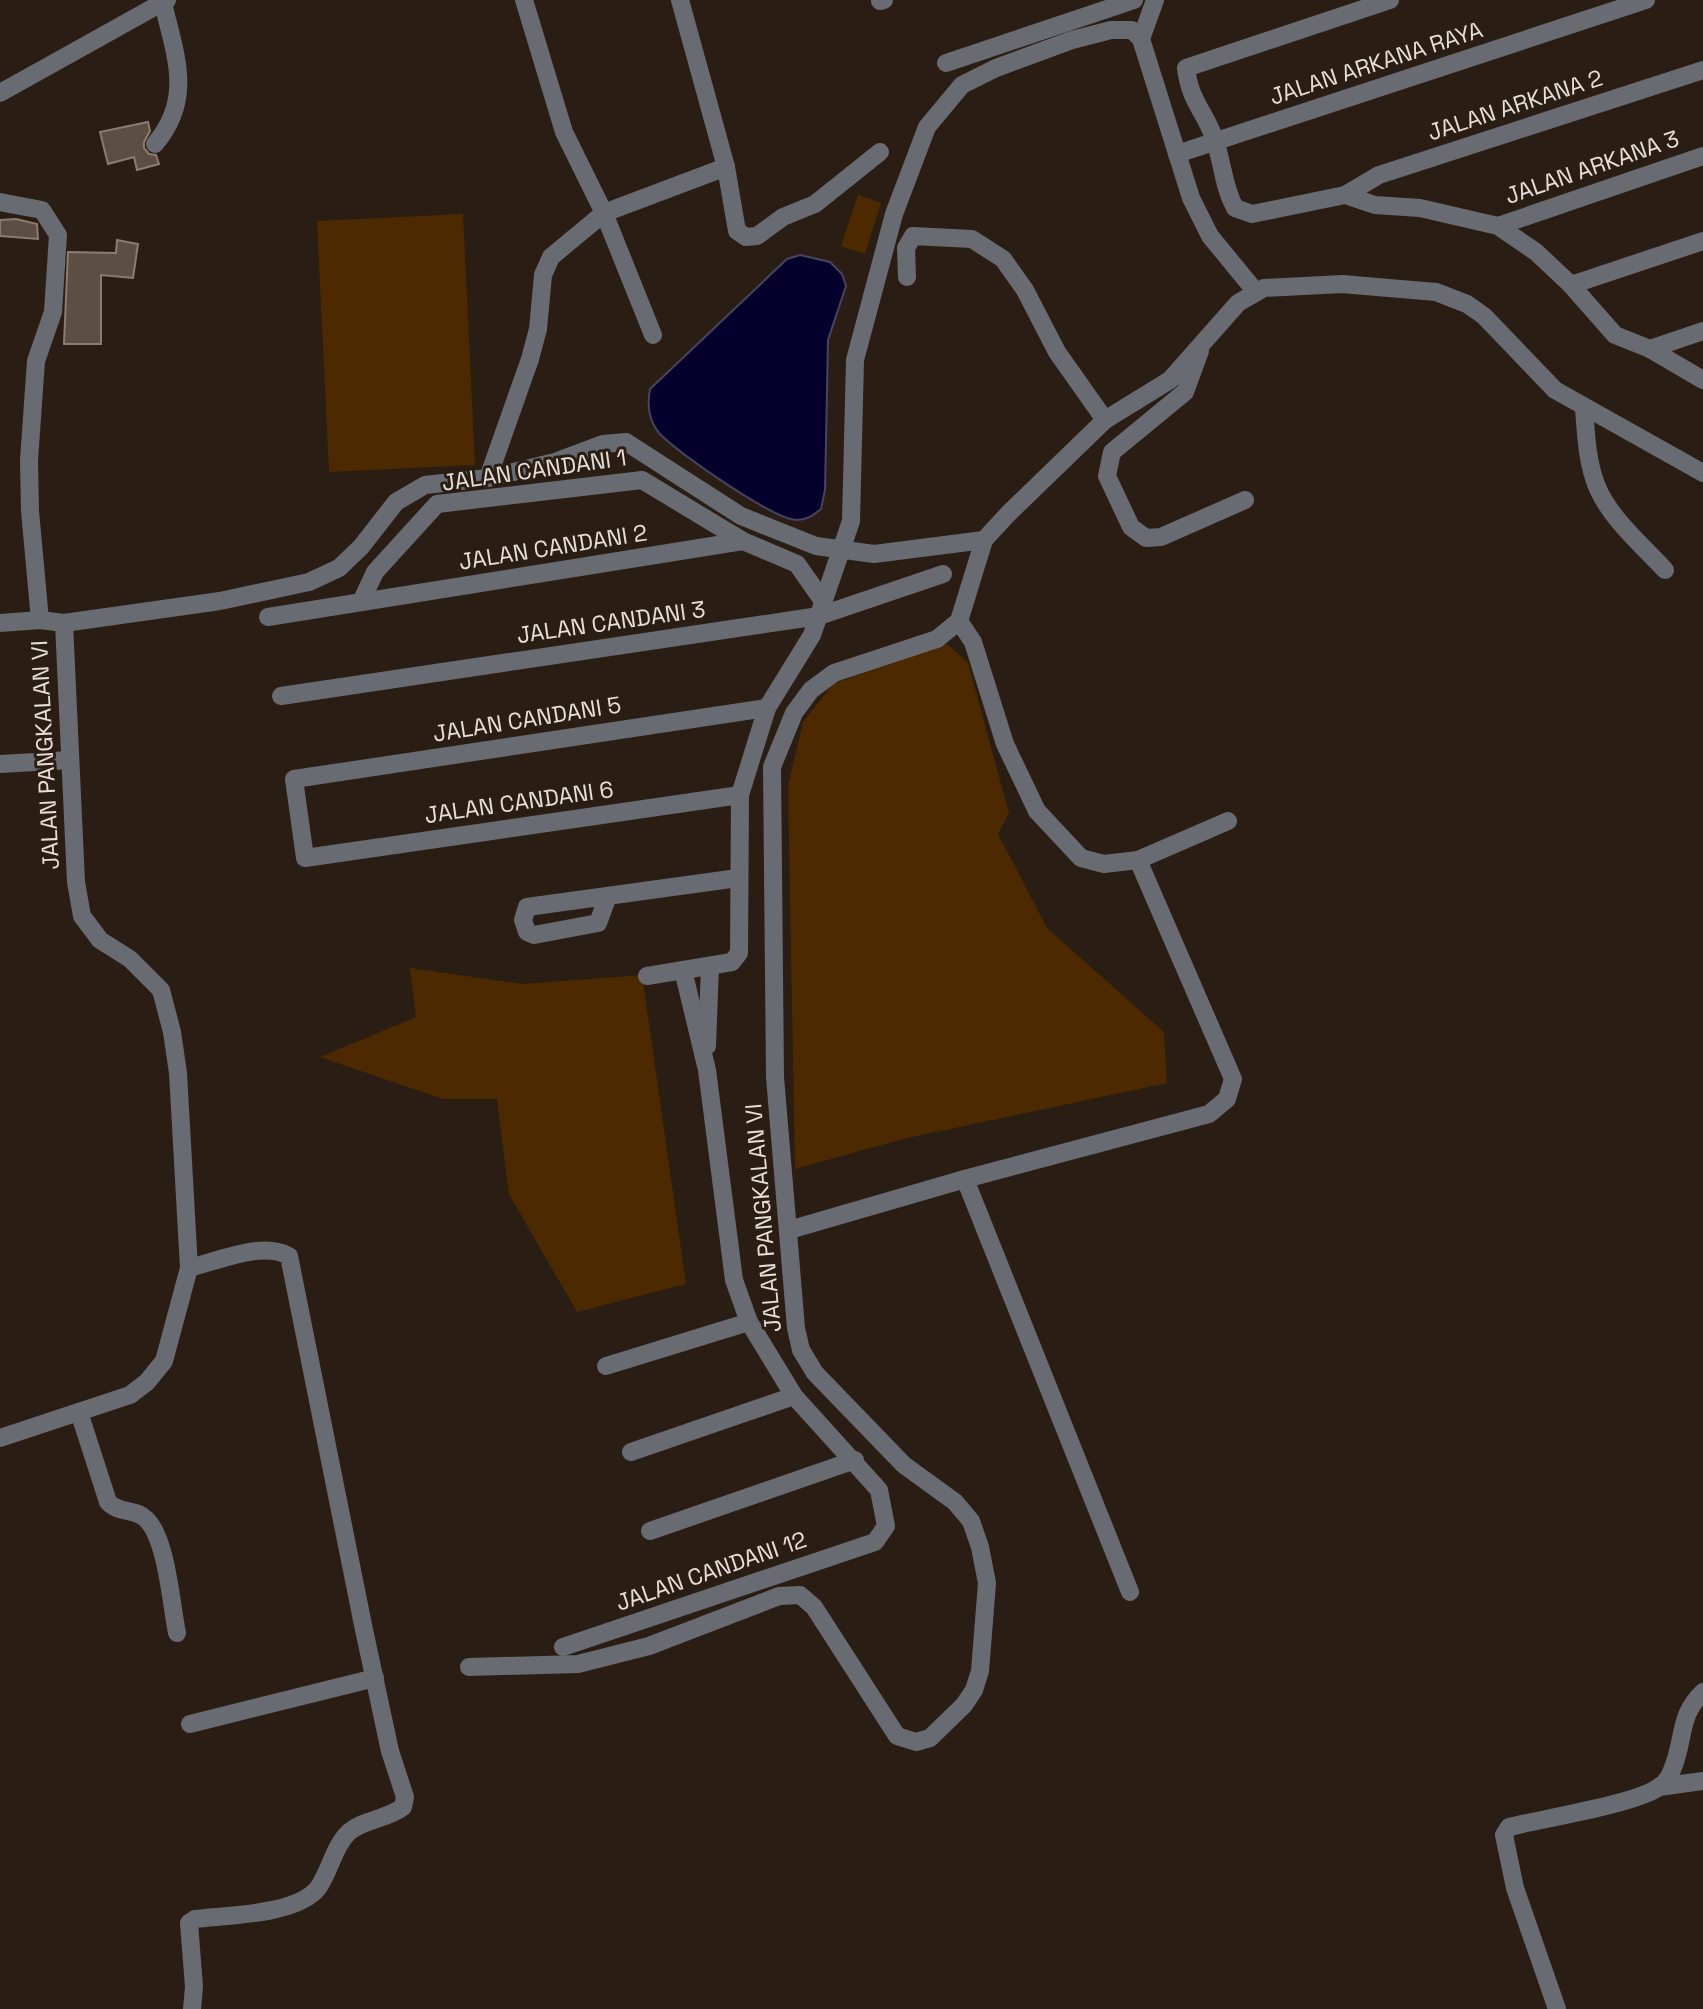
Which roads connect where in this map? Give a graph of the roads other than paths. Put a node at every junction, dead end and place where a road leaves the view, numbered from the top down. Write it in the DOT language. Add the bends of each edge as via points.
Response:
graph roads {
  1 [pos="524,0"];
  2 [pos="680,0"];
  3 [pos="1134,0"];
  4 [pos="1155,0"];
  5 [pos="1390,0"];
  6 [pos="1646,0"];
  7 [pos="165,1"];
  8 [pos="1141,39"];
  9 [pos="946,63"];
  10 [pos="1703,70"];
  11 [pos="3,87"];
  12 [pos="155,144"];
  13 [pos="1208,144"];
  14 [pos="880,152"];
  15 [pos="1177,154"];
  16 [pos="1703,156"];
  17 [pos="726,167"];
  18 [pos="1345,195"];
  19 [pos="0,202"];
  20 [pos="604,214"];
  21 [pos="1497,226"];
  22 [pos="1703,241"];
  23 [pos="907,277"];
  24 [pos="1571,285"];
  25 [pos="1256,292"];
  26 [pos="1703,331"];
  27 [pos="653,335"];
  28 [pos="1205,338"];
  29 [pos="1650,349"];
  30 [pos="1703,380"];
  31 [pos="1584,408"];
  32 [pos="1105,420"];
  33 [pos="1703,472"];
  34 [pos="488,478"];
  35 [pos="1245,500"];
  36 [pos="984,540"];
  37 [pos="743,541"];
  38 [pos="842,551"];
  39 [pos="1665,570"];
  40 [pos="943,573"];
  41 [pos="361,602"];
  42 [pos="821,609"];
  43 [pos="268,617"];
  44 [pos="40,620"];
  45 [pos="959,621"];
  46 [pos="0,623"];
  47 [pos="64,623"];
  48 [pos="281,696"];
  49 [pos="767,708"];
  50 [pos="70,760"];
  51 [pos="0,764"];
  52 [pos="740,795"];
  53 [pos="1228,821"];
  54 [pos="305,858"];
  55 [pos="1138,860"];
  56 [pos="738,878"];
  57 [pos="608,896"];
  58 [pos="709,966"];
  59 [pos="683,970"];
  60 [pos="648,976"];
  61 [pos="707,1070"];
  62 [pos="965,1179"];
  63 [pos="789,1230"];
  64 [pos="189,1268"];
  65 [pos="749,1322"];
  66 [pos="606,1366"];
  67 [pos="794,1396"];
  68 [pos="79,1412"];
  69 [pos="0,1438"];
  70 [pos="631,1452"];
  71 [pos="855,1461"];
  72 [pos="650,1531"];
  73 [pos="1130,1592"];
  74 [pos="177,1633"];
  75 [pos="563,1647"];
  76 [pos="469,1667"];
  77 [pos="375,1678"];
  78 [pos="1703,1692"];
  79 [pos="190,1724"];
  80 [pos="1703,1781"];
  81 [pos="1659,1787"];
  82 [pos="192,2009"];
  83 [pos="1557,2009"];
  1 -- 20 [label="street" via="564,132"];
  2 -- 17 [label="street"];
  3 -- 9 [label="street"];
  4 -- 8 [label="street"];
  5 -- 13 [label="street" via="1186,68 1188,90"];
  6 -- 13 [label="street, JALAN ARKANA RAYA"];
  7 -- 11 [label="street"];
  7 -- 12 [label="street" via="180,80 170,127"];
  8 -- 15 [label="street"];
  8 -- 38 [label="street" via="1132,30 1111,30 996,68 962,85 927,127 894,214 855,360 851,521"];
  10 -- 18 [label="street, JALAN ARKANA 2" via="1379,175"];
  13 -- 15 [label="street, JALAN ARKANA RAYA"];
  13 -- 18 [label="street" via="1235,208 1243,212"];
  14 -- 17 [label="street" via="815,204 757,236 746,237 737,231"];
  15 -- 25 [label="street" via="1210,236"];
  16 -- 21 [label="street, JALAN ARKANA 3"];
  17 -- 20 [label="street"];
  18 -- 21 [label="street" via="1376,205 1420,208"];
  19 -- 44 [label="street" via="42,210 58,235 52,312 36,361 29,460"];
  20 -- 27 [label="street"];
  20 -- 34 [label="street" via="551,257 543,275 530,359"];
  21 -- 24 [label="street" via="1536,252"];
  22 -- 24 [label="street"];
  23 -- 32 [label="street" via="906,248 914,236 972,239 1003,258 1026,290 1056,352"];
  24 -- 29 [label="street" via="1615,335"];
  25 -- 28 [label="street" via="1238,303"];
  25 -- 31 [label="street" via="1342,284 1436,292 1484,316 1555,390"];
  26 -- 29 [label="street"];
  28 -- 32 [label="street" via="1170,380"];
  28 -- 35 [label="street" via="1185,392 1112,453 1107,476 1131,527 1146,538 1161,537"];
  29 -- 30 [label="street"];
  31 -- 33 [label="street"];
  31 -- 39 [label="street" via="1591,467 1599,491"];
  32 -- 36 [label="street"];
  34 -- 38 [label="street, JALAN PANGKALAN VI" via="555,462 603,444 626,442 741,516 816,546"];
  34 -- 47 [label="street, JALAN PANGKALAN VI" via="425,485 396,502 339,568 309,582 220,601"];
  36 -- 38 [label="street, JALAN PANGKALAN VI" via="874,554"];
  36 -- 45 [label="street"];
  37 -- 41 [label="street, JALAN CANDANI 2"];
  37 -- 41 [label="street, JALAN CANDANI 1" via="642,480 438,504 375,572"];
  37 -- 42 [label="street" via="797,564"];
  38 -- 42 [label="street"];
  40 -- 42 [label="street, JALAN CANDANI 3"];
  41 -- 43 [label="street, JALAN CANDANI 2"];
  42 -- 48 [label="street, JALAN CANDANI 3"];
  42 -- 49 [label="street" via="812,635"];
  44 -- 46 [label="street"];
  44 -- 47 [label="street"];
  45 -- 55 [label="street" via="973,642 1004,744 1037,811 1081,858 1104,864"];
  45 -- 63 [label="street, JALAN PANGKALAN VI" via="937,639 834,673 811,690 794,713 772,767 775,1077"];
  47 -- 50 [label="street, JALAN PANGKALAN VI"];
  49 -- 52 [label="street"];
  49 -- 54 [label="street, JALAN CANDANI 5" via="294,779"];
  50 -- 51 [label="street"];
  50 -- 64 [label="street, JALAN PANGKALAN VI" via="82,916 100,940 130,959 161,990 172,1032"];
  52 -- 54 [label="street, JALAN CANDANI 6"];
  52 -- 56 [label="street"];
  53 -- 55 [label="street"];
  55 -- 62 [label="street" via="1233,1079 1227,1099 1209,1114"];
  56 -- 57 [label="street"];
  56 -- 58 [label="street" via="738,953 732,962"];
  58 -- 59 [label="street"];
  58 -- 61 [label="street"];
  59 -- 60 [label="street"];
  59 -- 61 [label="street"];
  61 -- 65 [label="street" via="734,1280"];
  62 -- 63 [label="street"];
  62 -- 73 [label="street"];
  63 -- 76 [label="street, JALAN PANGKALAN VI" via="796,1328 801,1350 815,1373 904,1465 955,1503 971,1521 987,1583 980,1671 964,1705 930,1738 916,1742 897,1736 814,1606 800,1595 779,1596 649,1646 578,1664"];
  64 -- 68 [label="street, JALAN PANGKALAN VI" via="164,1361 130,1395"];
  64 -- 77 [label="street" via="265,1250 289,1256"];
  65 -- 66 [label="street"];
  65 -- 67 [label="street"];
  67 -- 70 [label="street"];
  67 -- 71 [label="street"];
  68 -- 69 [label="street, JALAN PANGKALAN VI"];
  68 -- 74 [label="street" via="108,1502 115,1509 143,1516 156,1532"];
  71 -- 72 [label="street"];
  71 -- 75 [label="street, JALAN CANDANI 12" via="878,1490 886,1526 875,1542"];
  77 -- 79 [label="street"];
  77 -- 82 [label="street" via="405,1797 403,1807 352,1829 316,1891 289,1907 189,1923"];
  78 -- 81 [label="street" via="1689,1705 1677,1759"];
  80 -- 81 [label="street"];
  81 -- 83 [label="street" via="1508,1827 1504,1835 1515,1888"];
}
